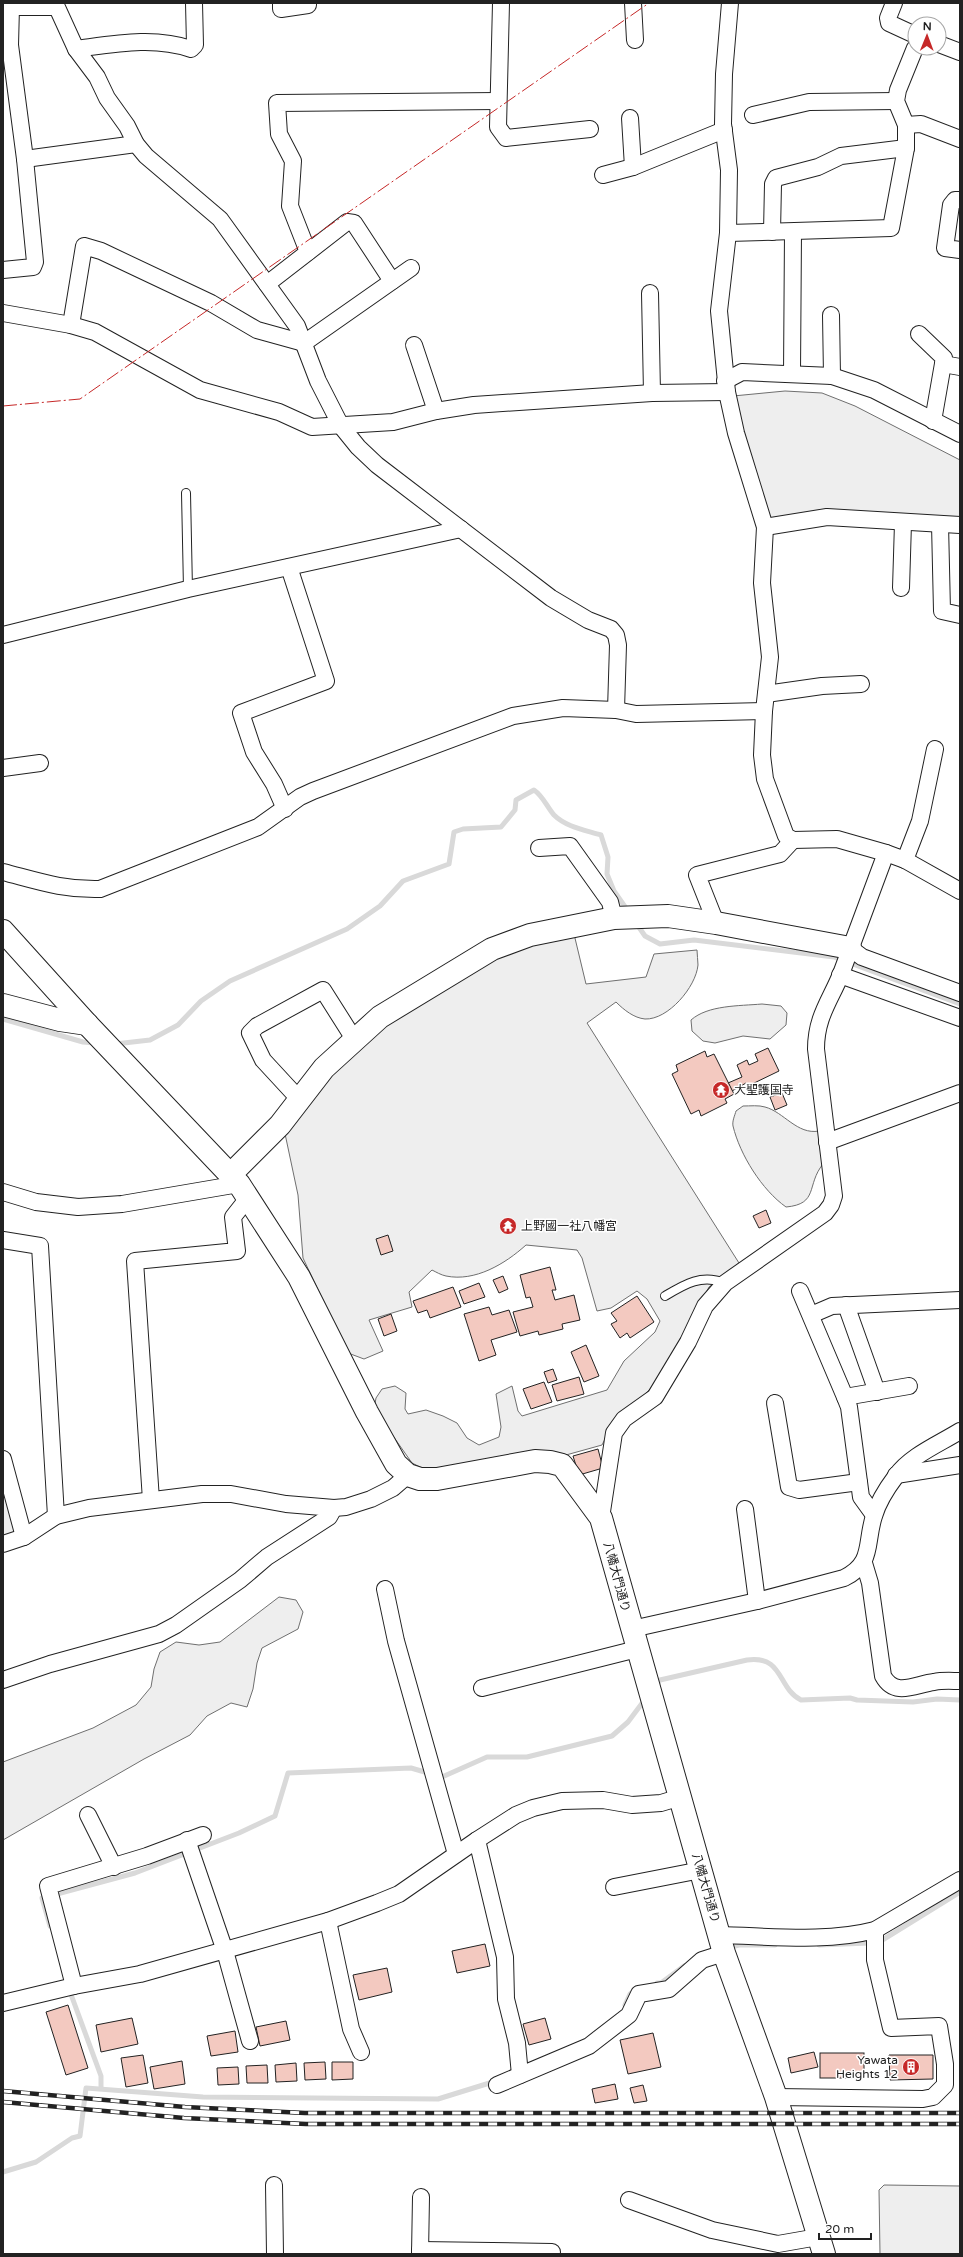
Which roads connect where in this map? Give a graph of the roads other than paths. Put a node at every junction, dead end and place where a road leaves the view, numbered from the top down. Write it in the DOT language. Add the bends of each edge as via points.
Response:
graph roads {
  1 [pos="194,3"];
  2 [pos="281,3"];
  3 [pos="501,3"];
  4 [pos="635,3"];
  5 [pos="730,3"];
  6 [pos="894,3"];
  7 [pos="55,5"];
  8 [pos="308,5"];
  9 [pos="7,7"];
  10 [pos="907,31"];
  11 [pos="635,40"];
  12 [pos="947,47"];
  13 [pos="76,49"];
  14 [pos="960,52"];
  15 [pos="912,56"];
  16 [pos="498,101"];
  17 [pos="896,101"];
  18 [pos="753,115"];
  19 [pos="630,118"];
  20 [pos="906,125"];
  21 [pos="590,129"];
  22 [pos="724,130"];
  23 [pos="960,139"];
  24 [pos="136,144"];
  25 [pos="906,148"];
  26 [pos="25,159"];
  27 [pos="633,167"];
  28 [pos="603,175"];
  29 [pos="960,200"];
  30 [pos="772,232"];
  31 [pos="793,232"];
  32 [pos="728,234"];
  33 [pos="960,250"];
  34 [pos="308,252"];
  35 [pos="411,268"];
  36 [pos="3,270"];
  37 [pos="392,281"];
  38 [pos="267,284"];
  39 [pos="650,293"];
  40 [pos="3,313"];
  41 [pos="831,315"];
  42 [pos="71,325"];
  43 [pos="919,334"];
  44 [pos="304,343"];
  45 [pos="414,345"];
  46 [pos="943,364"];
  47 [pos="960,367"];
  48 [pos="792,374"];
  49 [pos="832,376"];
  50 [pos="726,386"];
  51 [pos="652,393"];
  52 [pos="436,411"];
  53 [pos="933,421"];
  54 [pos="341,426"];
  55 [pos="960,434"];
  56 [pos="186,493"];
  57 [pos="903,523"];
  58 [pos="940,524"];
  59 [pos="960,525"];
  60 [pos="764,527"];
  61 [pos="461,529"];
  62 [pos="289,567"];
  63 [pos="901,588"];
  64 [pos="188,589"];
  65 [pos="960,615"];
  66 [pos="3,635"];
  67 [pos="861,684"];
  68 [pos="766,694"];
  69 [pos="616,710"];
  70 [pos="764,711"];
  71 [pos="935,749"];
  72 [pos="40,763"];
  73 [pos="3,768"];
  74 [pos="285,809"];
  75 [pos="793,840"];
  76 [pos="539,848"];
  77 [pos="886,853"];
  78 [pos="905,860"];
  79 [pos="3,872"];
  80 [pos="960,891"];
  81 [pos="614,918"];
  82 [pos="716,923"];
  83 [pos="3,931"];
  84 [pos="850,948"];
  85 [pos="840,975"];
  86 [pos="960,993"];
  87 [pos="3,1005"];
  88 [pos="960,1018"];
  89 [pos="87,1024"];
  90 [pos="354,1039"];
  91 [pos="960,1093"];
  92 [pos="299,1099"];
  93 [pos="827,1142"];
  94 [pos="239,1186"];
  95 [pos="3,1192"];
  96 [pos="3,1240"];
  97 [pos="725,1283"];
  98 [pos="800,1292"];
  99 [pos="665,1296"];
  100 [pos="960,1300"];
  101 [pos="846,1305"];
  102 [pos="811,1315"];
  103 [pos="909,1386"];
  104 [pos="878,1392"];
  105 [pos="846,1397"];
  106 [pos="775,1403"];
  107 [pos="960,1431"];
  108 [pos="3,1459"];
  109 [pos="960,1465"];
  110 [pos="408,1475"];
  111 [pos="896,1475"];
  112 [pos="859,1482"];
  113 [pos="151,1500"];
  114 [pos="334,1508"];
  115 [pos="745,1508"];
  116 [pos="874,1515"];
  117 [pos="56,1516"];
  118 [pos="601,1518"];
  119 [pos="24,1537"];
  120 [pos="3,1544"];
  121 [pos="864,1563"];
  122 [pos="385,1589"];
  123 [pos="756,1601"];
  124 [pos="634,1639"];
  125 [pos="3,1680"];
  126 [pos="960,1681"];
  127 [pos="482,1688"];
  128 [pos="681,1797"];
  129 [pos="88,1815"];
  130 [pos="203,1834"];
  131 [pos="187,1840"];
  132 [pos="477,1840"];
  133 [pos="456,1854"];
  134 [pos="114,1867"];
  135 [pos="701,1870"];
  136 [pos="960,1880"];
  137 [pos="614,1887"];
  138 [pos="328,1921"];
  139 [pos="875,1930"];
  140 [pos="722,1944"];
  141 [pos="225,1951"];
  142 [pos="74,1986"];
  143 [pos="3,2003"];
  144 [pos="250,2042"];
  145 [pos="361,2052"];
  146 [pos="520,2075"];
  147 [pos="497,2085"];
  148 [pos="776,2097"];
  149 [pos="274,2185"];
  150 [pos="421,2197"];
  151 [pos="629,2200"];
  152 [pos="821,2245"];
  153 [pos="420,2252"];
  154 [pos="552,2252"];
  155 [pos="275,2254"];
  1 -- 13 [label="street" via="195,45 191,49 172,43 135,42"];
  2 -- 8 [label="street" via="281,8"];
  3 -- 16 [label="street"];
  4 -- 11 [label="street"];
  5 -- 22 [label="street" via="724,74"];
  6 -- 10 [label="street" via="888,18 889,23"];
  7 -- 9 [label="street"];
  7 -- 13 [label="street"];
  9 -- 26 [label="street"];
  12 -- 14 [label="street"];
  13 -- 24 [label="street" via="97,78"];
  15 -- 17 [label="street"];
  16 -- 21 [label="street" via="498,127 506,138"];
  16 -- 34 [label="street" via="278,103 279,134 293,161 290,206"];
  17 -- 18 [label="street" via="809,102"];
  17 -- 20 [label="street"];
  19 -- 27 [label="street"];
  20 -- 23 [label="street" via="921,124"];
  20 -- 25 [label="street"];
  22 -- 27 [label="street"];
  22 -- 32 [label="street" via="729,170"];
  24 -- 26 [label="street"];
  24 -- 38 [label="street" via="146,156 220,219"];
  25 -- 30 [label="street" via="841,156 818,167 776,178 773,184"];
  25 -- 31 [label="street" via="891,228"];
  26 -- 36 [label="street" via="35,262 33,267"];
  27 -- 28 [label="street"];
  29 -- 33 [label="street" via="955,200 950,205 945,248"];
  30 -- 31 [label="street"];
  30 -- 32 [label="street"];
  31 -- 48 [label="street"];
  32 -- 50 [label="street" via="719,311"];
  34 -- 37 [label="street" via="347,222 354,223"];
  34 -- 38 [label="street"];
  35 -- 37 [label="street"];
  37 -- 44 [label="street"];
  38 -- 44 [label="street" via="297,326"];
  39 -- 51 [label="street"];
  40 -- 42 [label="street"];
  41 -- 49 [label="street"];
  42 -- 44 [label="street" via="84,246 101,251 211,303 257,330"];
  42 -- 54 [label="street" via="95,332 200,390 279,412 312,426"];
  43 -- 46 [label="street" via="944,358"];
  44 -- 54 [label="street" via="318,380"];
  45 -- 52 [label="street"];
  46 -- 47 [label="street"];
  46 -- 53 [label="street"];
  48 -- 49 [label="street"];
  48 -- 50 [label="street" via="742,372"];
  49 -- 53 [label="street" via="874,390"];
  50 -- 51 [label="street"];
  50 -- 60 [label="street" via="736,433"];
  51 -- 52 [label="street" via="474,405"];
  52 -- 54 [label="street" via="393,422"];
  53 -- 55 [label="street"];
  54 -- 61 [label="street" via="377,465"];
  56 -- 64 [label="lane"];
  57 -- 58 [label="street"];
  57 -- 60 [label="street" via="827,517"];
  57 -- 63 [label="street"];
  58 -- 59 [label="street"];
  58 -- 65 [label="street" via="942,611"];
  60 -- 68 [label="street" via="762,582 770,657"];
  61 -- 62 [label="street"];
  61 -- 69 [label="street" via="552,598 588,620 611,629 616,635 618,645"];
  62 -- 64 [label="street"];
  62 -- 74 [label="street" via="326,681 241,713 254,752 274,784"];
  64 -- 66 [label="street"];
  67 -- 68 [label="street" via="822,686"];
  68 -- 70 [label="street"];
  69 -- 70 [label="street" via="636,714"];
  69 -- 74 [label="street" via="563,708 513,716 313,791"];
  70 -- 75 [label="street" via="762,755 765,779 786,836"];
  71 -- 78 [label="street" via="920,821"];
  72 -- 73 [label="street"];
  74 -- 79 [label="street" via="258,827 100,889 62,888"];
  75 -- 77 [label="street" via="837,839"];
  75 -- 82 [label="street" via="780,854 697,875"];
  76 -- 81 [label="street" via="570,846 610,902"];
  77 -- 78 [label="street"];
  77 -- 84 [label="street"];
  78 -- 80 [label="street"];
  81 -- 82 [label="street" via="668,916"];
  81 -- 90 [label="street" via="530,934 492,949 380,1016"];
  82 -- 84 [label="street"];
  83 -- 89 [label="street"];
  84 -- 85 [label="street"];
  84 -- 86 [label="street" via="862,957"];
  85 -- 88 [label="street"];
  85 -- 93 [label="street" via="816,1032"];
  87 -- 89 [label="street" via="60,1020"];
  89 -- 94 [label="street"];
  90 -- 92 [label="street" via="324,1068"];
  90 -- 92 [label="street" via="323,990 257,1026 250,1033 263,1060"];
  91 -- 93 [label="street"];
  92 -- 94 [label="street"];
  93 -- 97 [label="street" via="834,1196 831,1205 824,1213"];
  94 -- 95 [label="street" via="122,1204 78,1207 36,1202"];
  94 -- 110 [label="street" via="299,1277 367,1412 396,1464"];
  94 -- 113 [label="street" via="233,1217 237,1251 135,1261"];
  96 -- 117 [label="street" via="40,1246"];
  97 -- 99 [label="lane" via="699,1279 689,1281"];
  97 -- 118 [label="street" via="705,1306 688,1342 655,1397 624,1419 614,1433"];
  98 -- 102 [label="street"];
  100 -- 101 [label="street"];
  101 -- 102 [label="street" via="832,1306"];
  101 -- 104 [label="street"];
  102 -- 105 [label="street"];
  103 -- 104 [label="street"];
  104 -- 105 [label="street"];
  105 -- 112 [label="street"];
  106 -- 112 [label="street" via="789,1487 799,1490"];
  107 -- 111 [label="street" via="906,1464"];
  108 -- 119 [label="street"];
  109 -- 111 [label="street"];
  110 -- 114 [label="street" via="393,1488 371,1499"];
  110 -- 118 [label="street" via="420,1479 437,1479 535,1461 550,1462 562,1465"];
  111 -- 116 [label="street"];
  112 -- 116 [label="street" via="861,1497"];
  113 -- 114 [label="street" via="202,1494 231,1494 286,1504"];
  113 -- 117 [label="street" via="89,1508"];
  114 -- 125 [label="street" via="329,1517 267,1557 240,1580 176,1625 141,1640 50,1664"];
  115 -- 123 [label="street"];
  116 -- 121 [label="street"];
  117 -- 119 [label="street"];
  118 -- 124 [label="street, 八幡大門通り"];
  119 -- 120 [label="street"];
  121 -- 123 [label="street" via="859,1570 844,1578"];
  121 -- 126 [label="street" via="870,1583 883,1676 887,1683 902,1689 935,1682"];
  122 -- 133 [label="street" via="396,1641"];
  123 -- 124 [label="street"];
  124 -- 127 [label="street"];
  124 -- 128 [label="street, 八幡大門通り"];
  128 -- 132 [label="street" via="661,1803 632,1806 603,1800 562,1801 516,1815"];
  128 -- 135 [label="street, 八幡大門通り"];
  129 -- 134 [label="street"];
  130 -- 131 [label="street"];
  131 -- 134 [label="street"];
  131 -- 141 [label="street"];
  132 -- 133 [label="street"];
  132 -- 146 [label="street" via="504,1957 506,1999 517,2043"];
  133 -- 138 [label="street" via="399,1894"];
  134 -- 142 [label="street" via="48,1886"];
  135 -- 137 [label="street"];
  135 -- 140 [label="street, 八幡大門通り"];
  136 -- 139 [label="street"];
  138 -- 141 [label="street"];
  138 -- 145 [label="street" via="351,2029"];
  139 -- 140 [label="street" via="834,1937"];
  139 -- 148 [label="street" via="875,1960 891,2028 939,2026 945,2064 945,2085 933,2097 923,2099"];
  140 -- 146 [label="street" via="669,1989 638,1994 628,2015 589,2046"];
  140 -- 148 [label="street, 八幡大門通り"];
  141 -- 142 [label="street" via="140,1974"];
  141 -- 144 [label="street"];
  142 -- 143 [label="street"];
  146 -- 147 [label="street"];
  148 -- 152 [label="street, 八幡大門通り"];
  149 -- 155 [label="street"];
  150 -- 153 [label="street"];
  151 -- 152 [label="street" via="712,2230 778,2244"];
  153 -- 154 [label="street"];
}
